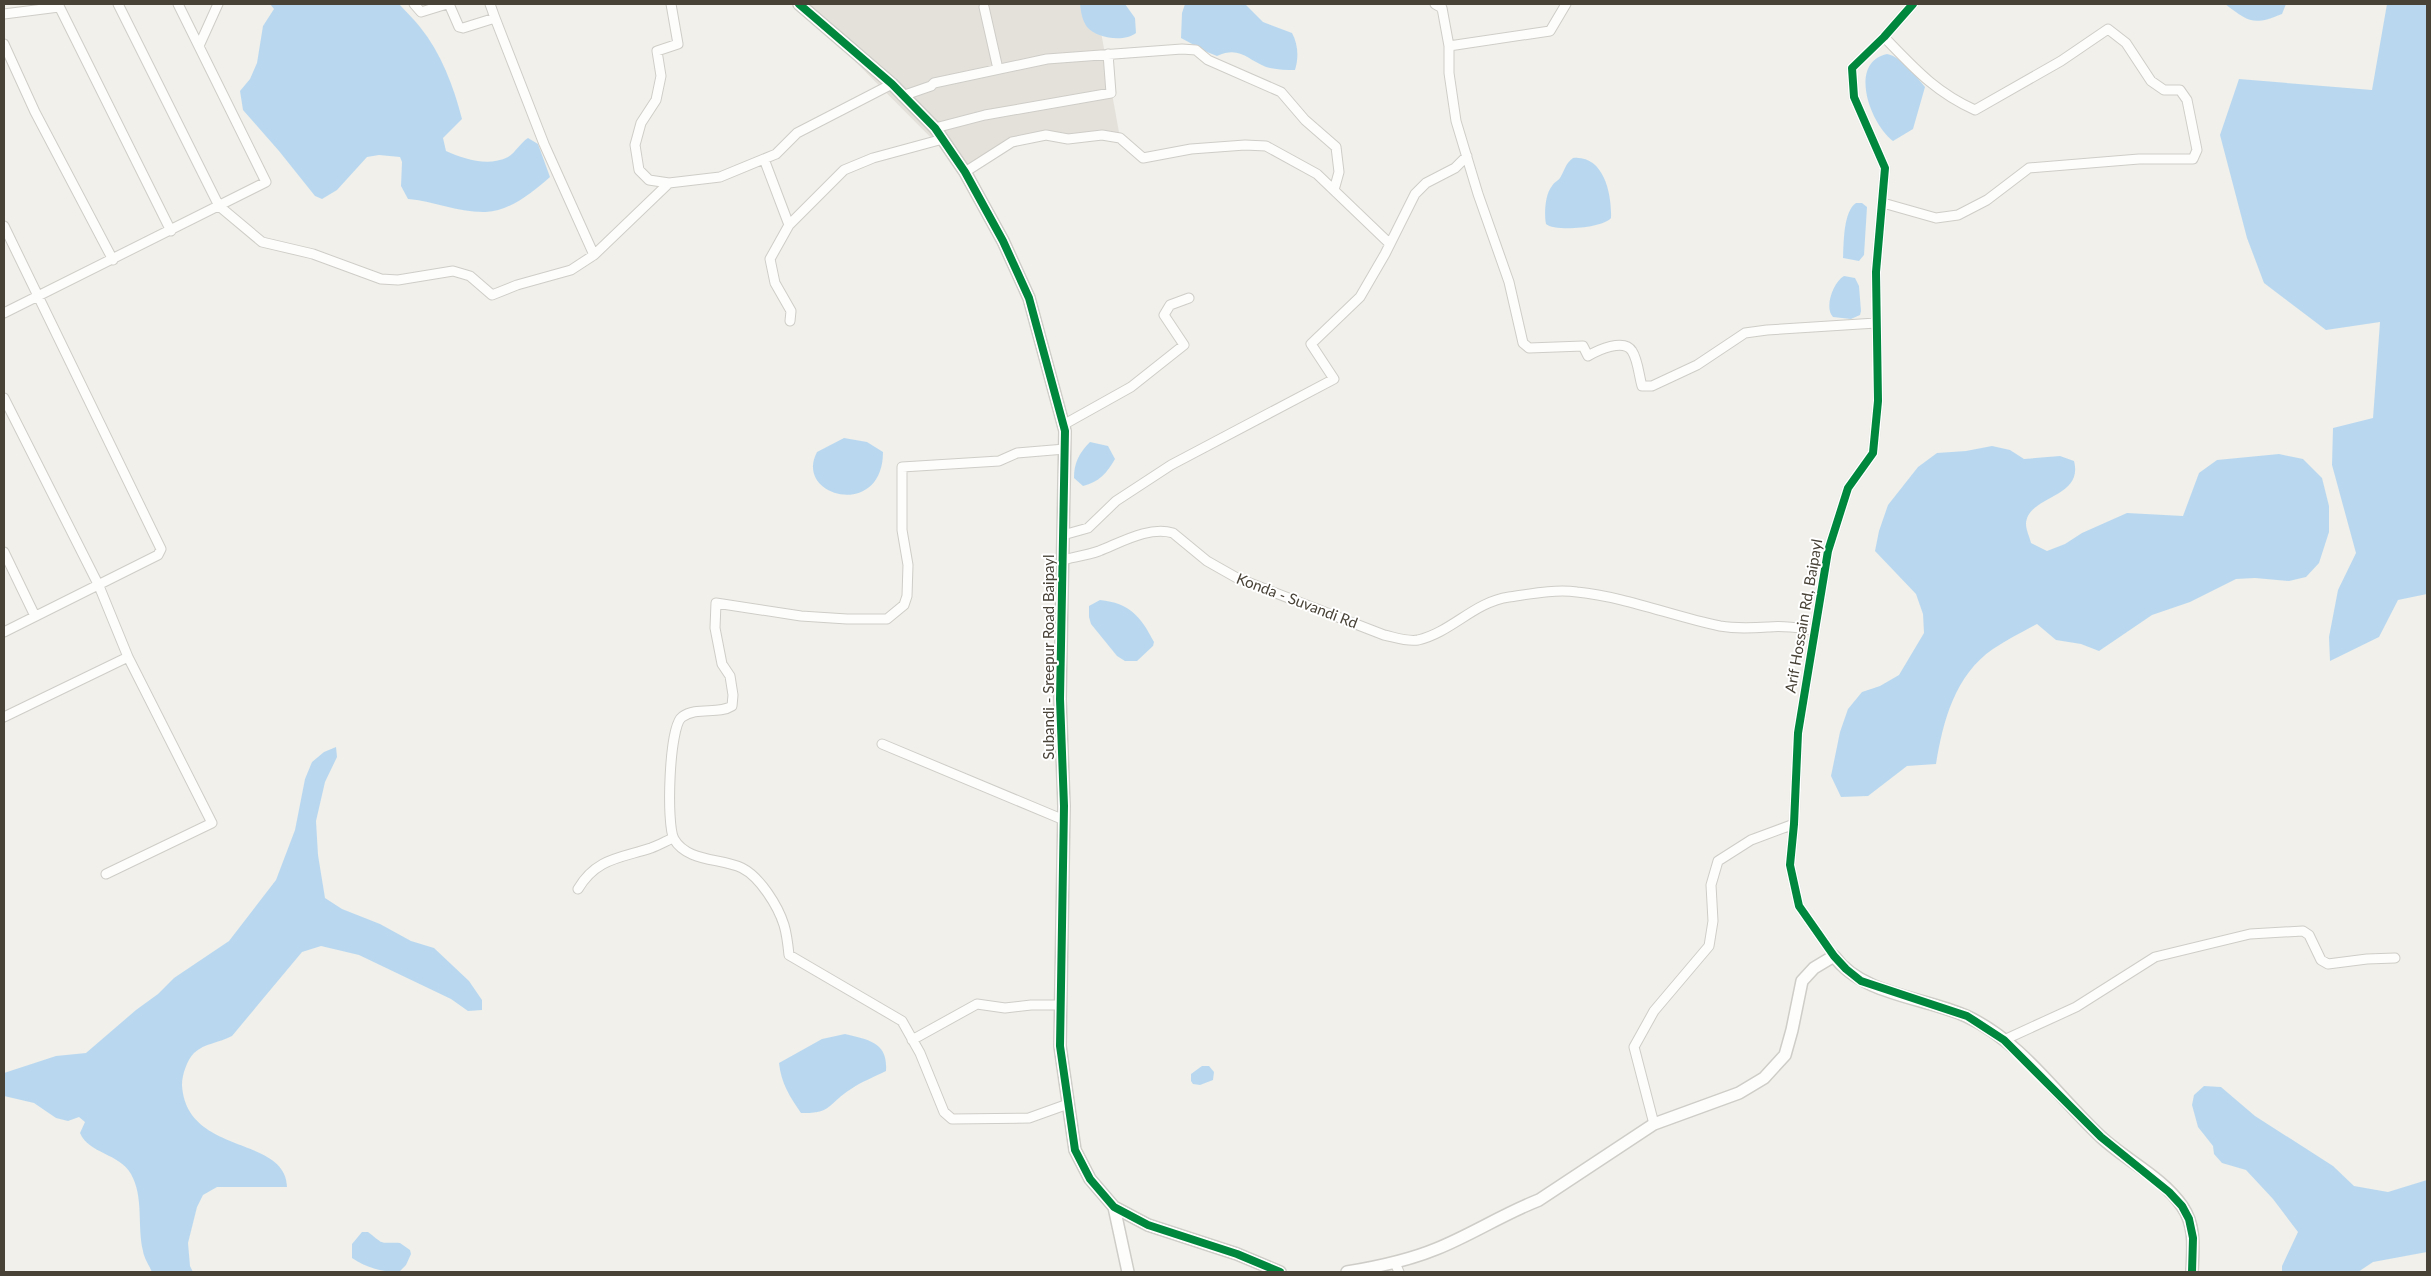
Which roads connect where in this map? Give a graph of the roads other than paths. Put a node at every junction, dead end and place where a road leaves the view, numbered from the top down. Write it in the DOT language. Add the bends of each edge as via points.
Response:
graph roads {
  1 [pos="118,4"];
  2 [pos="178,4"];
  3 [pos="218,4"];
  4 [pos="414,4"];
  5 [pos="448,4"];
  6 [pos="490,4"];
  7 [pos="671,4"];
  8 [pos="799,4"];
  9 [pos="1435,4"];
  10 [pos="1566,4"];
  11 [pos="1913,4"];
  12 [pos="58,5"];
  13 [pos="984,7"];
  14 [pos="4,14"];
  15 [pos="495,18"];
  16 [pos="1884,37"];
  17 [pos="4,44"];
  18 [pos="199,46"];
  19 [pos="1449,46"];
  20 [pos="1108,54"];
  21 [pos="998,69"];
  22 [pos="892,84"];
  23 [pos="902,96"];
  24 [pos="935,128"];
  25 [pos="943,139"];
  26 [pos="1466,156"];
  27 [pos="764,159"];
  28 [pos="965,172"];
  29 [pos="670,182"];
  30 [pos="1334,190"];
  31 [pos="1883,204"];
  32 [pos="219,206"];
  33 [pos="789,225"];
  34 [pos="4,226"];
  35 [pos="171,231"];
  36 [pos="1390,244"];
  37 [pos="594,254"];
  38 [pos="113,260"];
  39 [pos="39,296"];
  40 [pos="1189,298"];
  41 [pos="4,313"];
  42 [pos="790,321"];
  43 [pos="1876,323"];
  44 [pos="4,398"];
  45 [pos="1063,425"];
  46 [pos="1065,449"];
  47 [pos="1063,534"];
  48 [pos="4,552"];
  49 [pos="1062,560"];
  50 [pos="99,586"];
  51 [pos="35,616"];
  52 [pos="1814,630"];
  53 [pos="4,632"];
  54 [pos="128,657"];
  55 [pos="4,717"];
  56 [pos="882,744"];
  57 [pos="1064,820"];
  58 [pos="1794,824"];
  59 [pos="673,838"];
  60 [pos="106,874"];
  61 [pos="578,889"];
  62 [pos="1834,956"];
  63 [pos="2394,958"];
  64 [pos="1060,1005"];
  65 [pos="912,1040"];
  66 [pos="2004,1040"];
  67 [pos="1068,1104"];
  68 [pos="1654,1124"];
  69 [pos="1114,1207"];
  70 [pos="1397,1268"];
  71 [pos="1128,1272"];
  72 [pos="1280,1272"];
  73 [pos="1347,1272"];
  74 [pos="2192,1272"];
  1 -- 32 [label="street"];
  2 -- 18 [label="street"];
  3 -- 18 [label="street"];
  4 -- 5 [label="street" via="421,12"];
  5 -- 15 [label="street" via="459,27"];
  6 -- 15 [label="street"];
  7 -- 29 [label="street" via="678,44 658,52 661,76 656,100 641,123 635,145 639,170 649,180"];
  8 -- 22 [label="street, Subandi - Sreepur Road Baipayl"];
  9 -- 19 [label="street" via="1442,8"];
  10 -- 19 [label="street" via="1550,31"];
  11 -- 16 [label="street, Arif Hossain Rd, Baipayl"];
  12 -- 14 [label="street"];
  12 -- 35 [label="street"];
  13 -- 21 [label="street"];
  15 -- 37 [label="street" via="544,144"];
  16 -- 31 [label="street, Arif Hossain Rd, Baipayl" via="1852,68 1854,97 1884,168"];
  16 -- 31 [label="street" via="1925,79 1951,99 1975,110 2061,61 2108,29 2126,43 2151,80 2164,90 2180,90 2187,100 2198,150 2193,159 2029,168 1987,200 1958,214 1936,218"];
  17 -- 38 [label="street"];
  18 -- 32 [label="street" via="266,182"];
  19 -- 26 [label="street" via="1449,73 1456,121"];
  20 -- 21 [label="street" via="1046,59"];
  20 -- 24 [label="street" via="1111,93 986,115"];
  20 -- 30 [label="street" via="1196,50 1208,60 1281,92 1305,120 1336,147 1339,172"];
  21 -- 23 [label="street" via="934,83"];
  22 -- 23 [label="street, Subandi - Sreepur Road Baipayl"];
  22 -- 27 [label="street" via="797,133 776,154"];
  23 -- 24 [label="street, Subandi - Sreepur Road Baipayl"];
  24 -- 25 [label="street, Subandi - Sreepur Road Baipayl"];
  25 -- 28 [label="street, Subandi - Sreepur Road Baipayl"];
  25 -- 33 [label="street" via="873,158 844,170"];
  26 -- 36 [label="street" via="1415,194"];
  26 -- 43 [label="street" via="1509,282 1523,343 1529,348 1583,346 1588,356 1610,347 1626,346 1632,350 1642,386 1652,386 1697,365 1745,333"];
  27 -- 29 [label="street" via="720,177"];
  27 -- 33 [label="street"];
  28 -- 30 [label="street" via="1012,142 1046,135 1068,139 1102,135 1120,138 1143,158 1191,149 1266,146 1317,174"];
  28 -- 45 [label="street, Subandi - Sreepur Road Baipayl" via="1003,241 1029,298"];
  29 -- 37 [label="street"];
  30 -- 36 [label="street"];
  31 -- 43 [label="street, Arif Hossain Rd, Baipayl" via="1876,272"];
  32 -- 35 [label="street"];
  32 -- 37 [label="street" via="262,242 313,254 382,279 398,280 453,271 470,276 492,295 571,270"];
  33 -- 42 [label="street" via="770,259 775,283 791,311"];
  34 -- 39 [label="street"];
  35 -- 38 [label="street"];
  36 -- 47 [label="street" via="1360,297 1311,344 1334,379 1172,465 1116,501 1088,528"];
  38 -- 39 [label="street"];
  39 -- 41 [label="street"];
  39 -- 50 [label="street" via="161,549 158,555"];
  40 -- 45 [label="street" via="1170,305 1164,315 1184,345 1132,387"];
  43 -- 52 [label="street, Arif Hossain Rd, Baipayl" via="1878,401 1873,453 1848,488 1828,551"];
  44 -- 50 [label="street"];
  45 -- 46 [label="street, Subandi - Sreepur Road Baipayl"];
  46 -- 47 [label="street, Subandi - Sreepur Road Baipayl"];
  46 -- 59 [label="street" via="1016,454 1000,461 902,467 907,596 904,605 887,619 802,616 716,603 715,628 722,664 730,676 732,706 725,710 697,711 677,722 672,744 670,798"];
  47 -- 49 [label="street, Subandi - Sreepur Road Baipayl"];
  48 -- 51 [label="street"];
  49 -- 52 [label="street, Konda - Suvandi Rd" via="1137,536 1174,533 1207,560 1237,578 1384,635 1416,640 1448,628 1482,604 1507,597 1575,591 1627,600 1738,629 1787,627"];
  49 -- 57 [label="street, Subandi - Sreepur Road Baipayl" via="1060,699"];
  50 -- 51 [label="street"];
  50 -- 54 [label="street"];
  51 -- 53 [label="street"];
  52 -- 58 [label="street, Arif Hossain Rd, Baipayl" via="1798,734"];
  54 -- 55 [label="street"];
  54 -- 60 [label="street" via="212,823"];
  56 -- 57 [label="street"];
  57 -- 64 [label="street, Subandi - Sreepur Road Baipayl"];
  58 -- 62 [label="street, Arif Hossain Rd, Baipayl" via="1790,865 1799,906"];
  58 -- 68 [label="street" via="1751,840 1718,861 1712,885 1713,921 1709,946 1654,1011 1634,1046"];
  59 -- 61 [label="street" via="652,848 617,856 585,876"];
  59 -- 65 [label="street" via="682,848 755,876 784,924 789,955 902,1021"];
  62 -- 66 [label="street, Arif Hossain Rd, Baipayl" via="1861,981 1967,1016"];
  62 -- 68 [label="street" via="1814,968 1802,981 1785,1055 1764,1078 1739,1093"];
  63 -- 66 [label="street" via="2328,964 2320,960 2310,935 2303,931 2250,934 2156,957 2076,1007"];
  64 -- 65 [label="street" via="1005,1008 977,1004"];
  64 -- 67 [label="street, Subandi - Sreepur Road Baipayl" via="1060,1046"];
  65 -- 67 [label="street" via="944,1112 952,1120 1029,1118"];
  66 -- 74 [label="street, Arif Hossain Rd, Baipayl" via="2101,1137 2148,1173 2182,1206 2193,1238"];
  67 -- 69 [label="street, Subandi - Sreepur Road Baipayl" via="1075,1150 1090,1179"];
  68 -- 70 [label="street" via="1539,1200"];
  69 -- 71 [label="street"];
  69 -- 72 [label="street, Subandi - Sreepur Road Baipayl" via="1148,1225 1237,1254"];
  70 -- 73 [label="street"];
}
